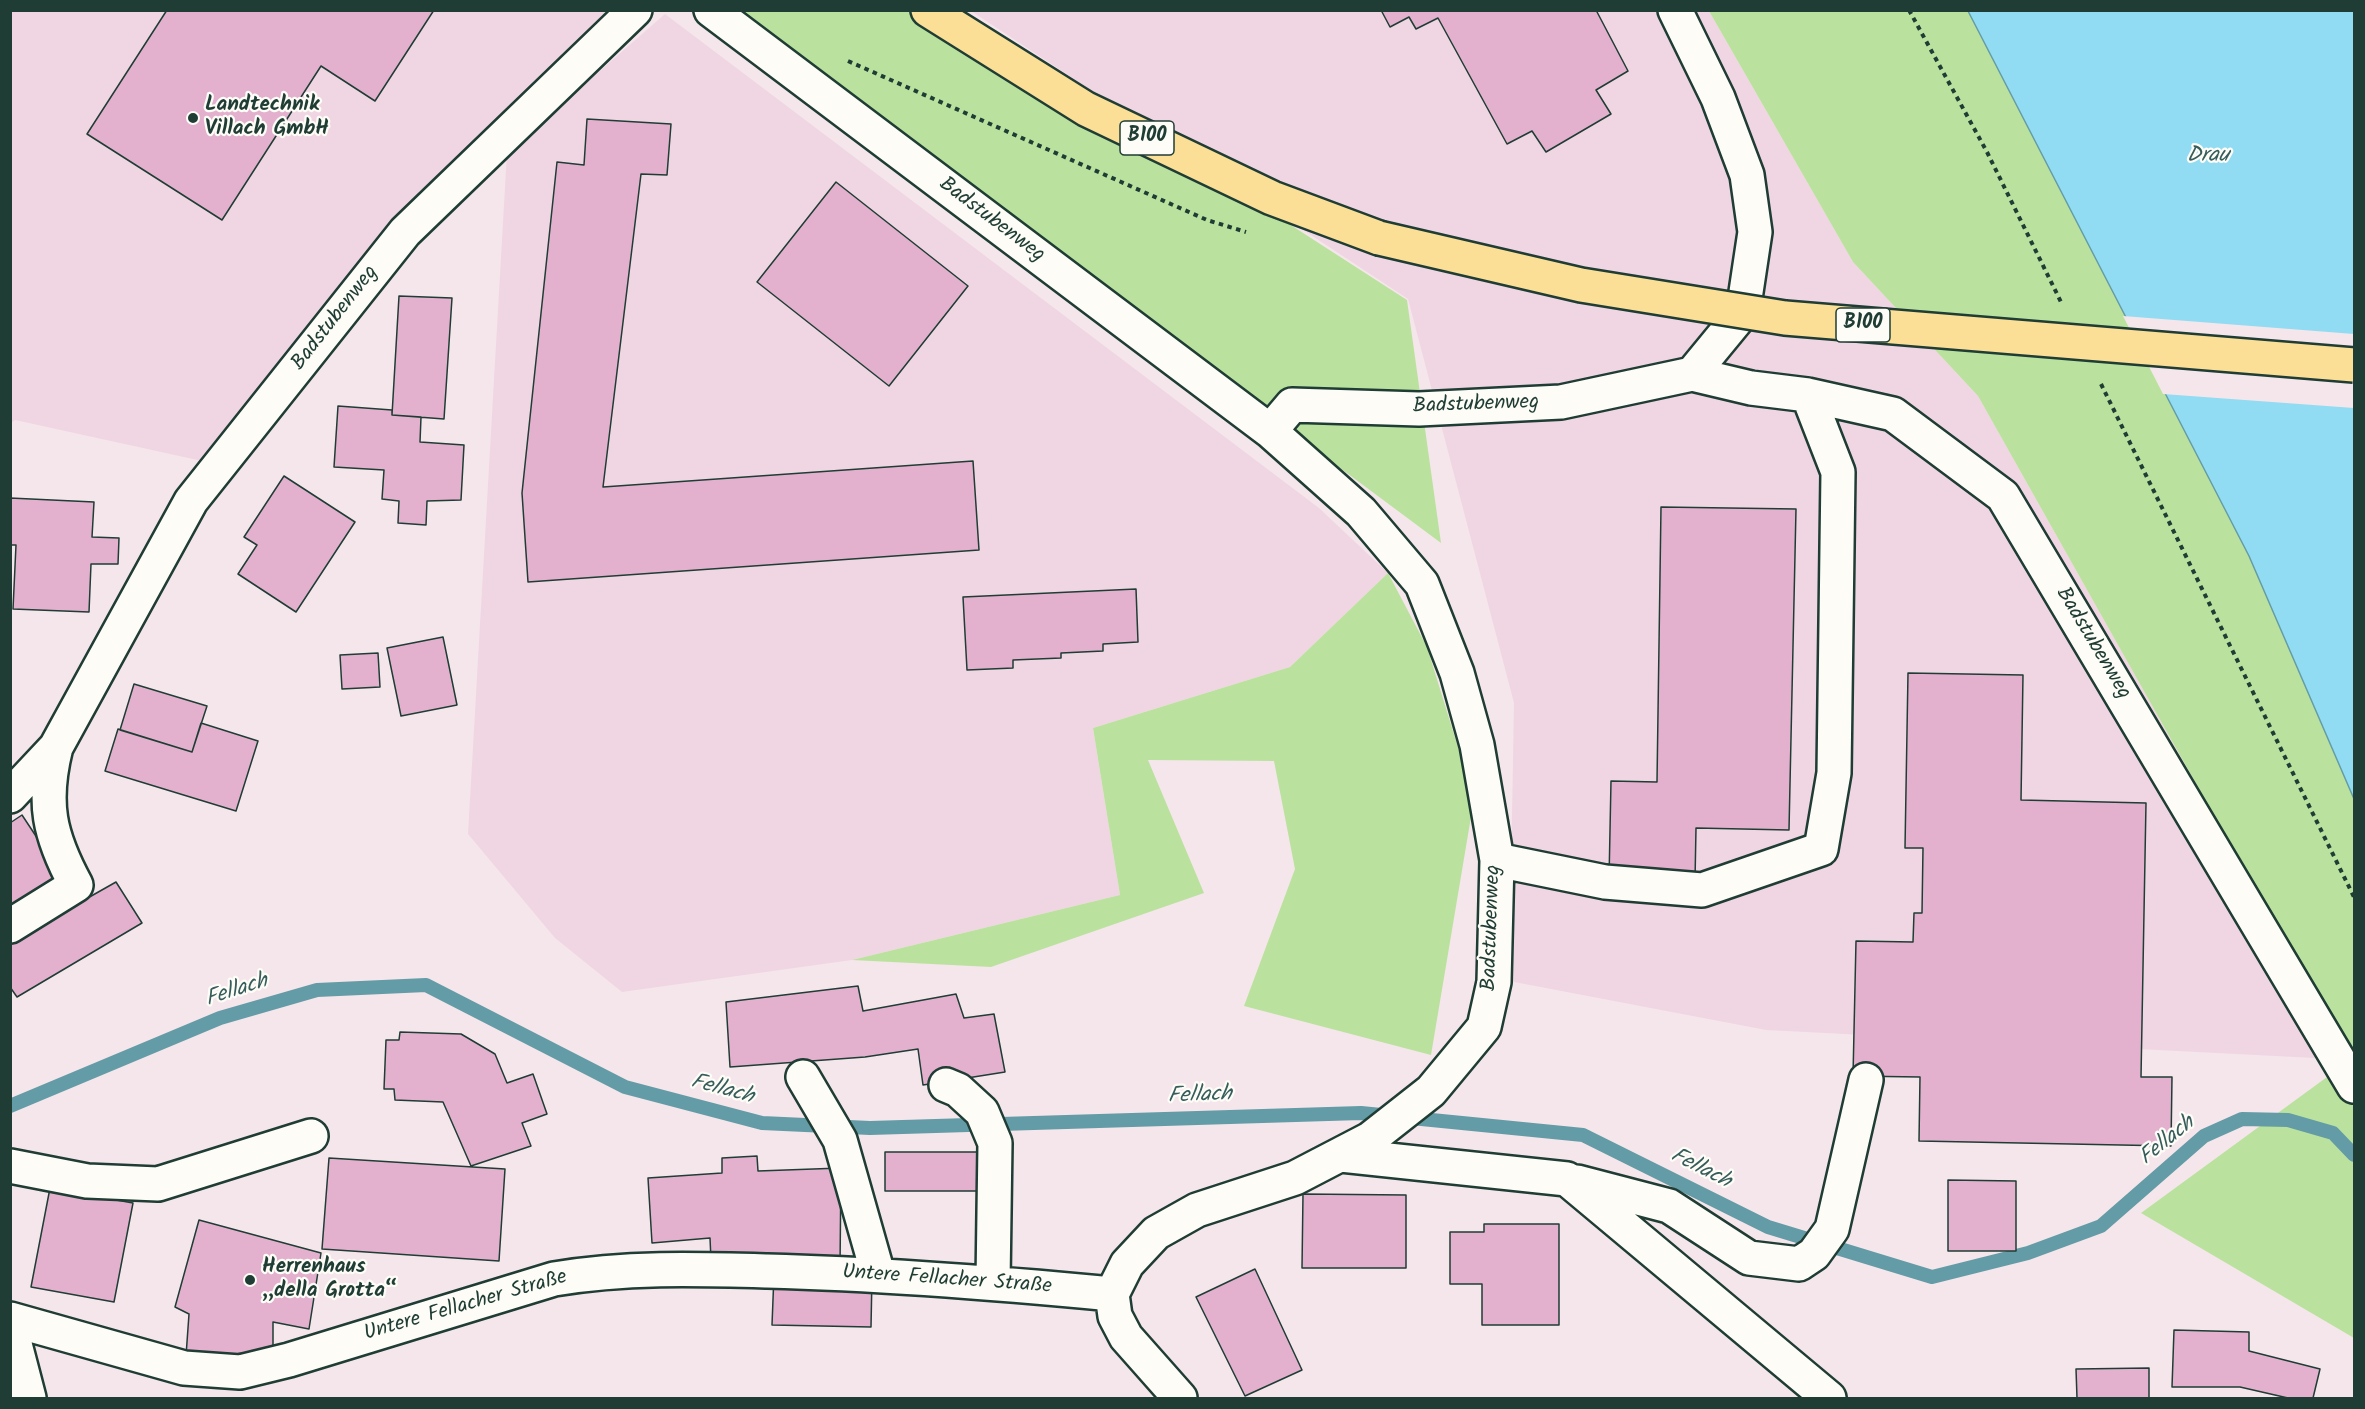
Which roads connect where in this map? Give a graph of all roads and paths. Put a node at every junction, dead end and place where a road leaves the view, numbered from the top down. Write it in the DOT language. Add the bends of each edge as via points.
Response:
graph roads {
  1 [pos="635,10"];
  2 [pos="711,10"];
  3 [pos="928,10"];
  4 [pos="1675,10"];
  5 [pos="1909,10"];
  6 [pos="847,61"];
  7 [pos="1251,233"];
  8 [pos="2066,311"];
  9 [pos="2355,364"];
  10 [pos="1692,374"];
  11 [pos="2097,375"];
  12 [pos="1808,395"];
  13 [pos="1270,431"];
  14 [pos="56,747"];
  15 [pos="10,796"];
  16 [pos="1497,860"];
  17 [pos="2355,897"];
  18 [pos="10,926"];
  19 [pos="803,1077"];
  20 [pos="1866,1080"];
  21 [pos="946,1084"];
  22 [pos="2355,1086"];
  23 [pos="311,1136"];
  24 [pos="1341,1155"];
  25 [pos="10,1166"];
  26 [pos="1567,1179"];
  27 [pos="878,1274"];
  28 [pos="993,1282"];
  29 [pos="1112,1294"];
  30 [pos="10,1319"];
  31 [pos="10,1325"];
  32 [pos="29,1398"];
  33 [pos="1180,1398"];
  34 [pos="1829,1398"];
  1 -- 14 [label="street, Badstubenweg" via="405,232 191,501"];
  2 -- 13 [label="street, Badstubenweg"];
  3 -- 9 [label="main road, B100, bridge" via="1086,109 1272,198 1379,238 1581,285 1785,318"];
  4 -- 10 [label="street" via="1718,98 1747,175 1755,232 1743,312"];
  5 -- 8 [label="path" via="1987,152"];
  6 -- 7 [label="path" via="1207,220"];
  10 -- 12 [label="street, Badstubenweg" via="1751,388"];
  10 -- 13 [label="street, Badstubenweg" via="1561,402 1419,409 1292,405"];
  11 -- 17 [label="path"];
  12 -- 16 [label="street" via="1838,472 1834,773 1821,849 1702,890 1605,882"];
  12 -- 22 [label="street, Badstubenweg" via="1893,414 2003,495"];
  13 -- 16 [label="street, Badstubenweg" via="1361,512 1422,584 1457,673 1477,745"];
  14 -- 15 [label="street"];
  14 -- 18 [label="street" via="47,802 52,831 76,885"];
  16 -- 24 [label="street, Badstubenweg" via="1494,982 1484,1027 1431,1091 1370,1139"];
  19 -- 27 [label="street" via="840,1140"];
  20 -- 26 [label="street" via="1823,1242 1799,1264 1749,1258 1669,1206"];
  21 -- 28 [label="street" via="982,1112 995,1143"];
  23 -- 25 [label="street" via="158,1184 87,1180"];
  24 -- 26 [label="street"];
  24 -- 29 [label="street, Badstubenweg" via="1295,1178 1197,1210 1156,1233 1127,1264"];
  26 -- 34 [label="street"];
  27 -- 28 [label="street, Untere Fellacher Straße"];
  27 -- 30 [label="street, Untere Fellacher Straße" via="652,1268 595,1272 554,1279 240,1372 184,1368"];
  28 -- 29 [label="street, Untere Fellacher Straße"];
  29 -- 33 [label="street" via="1114,1316 1126,1337"];
  31 -- 32 [label="street"];
}
